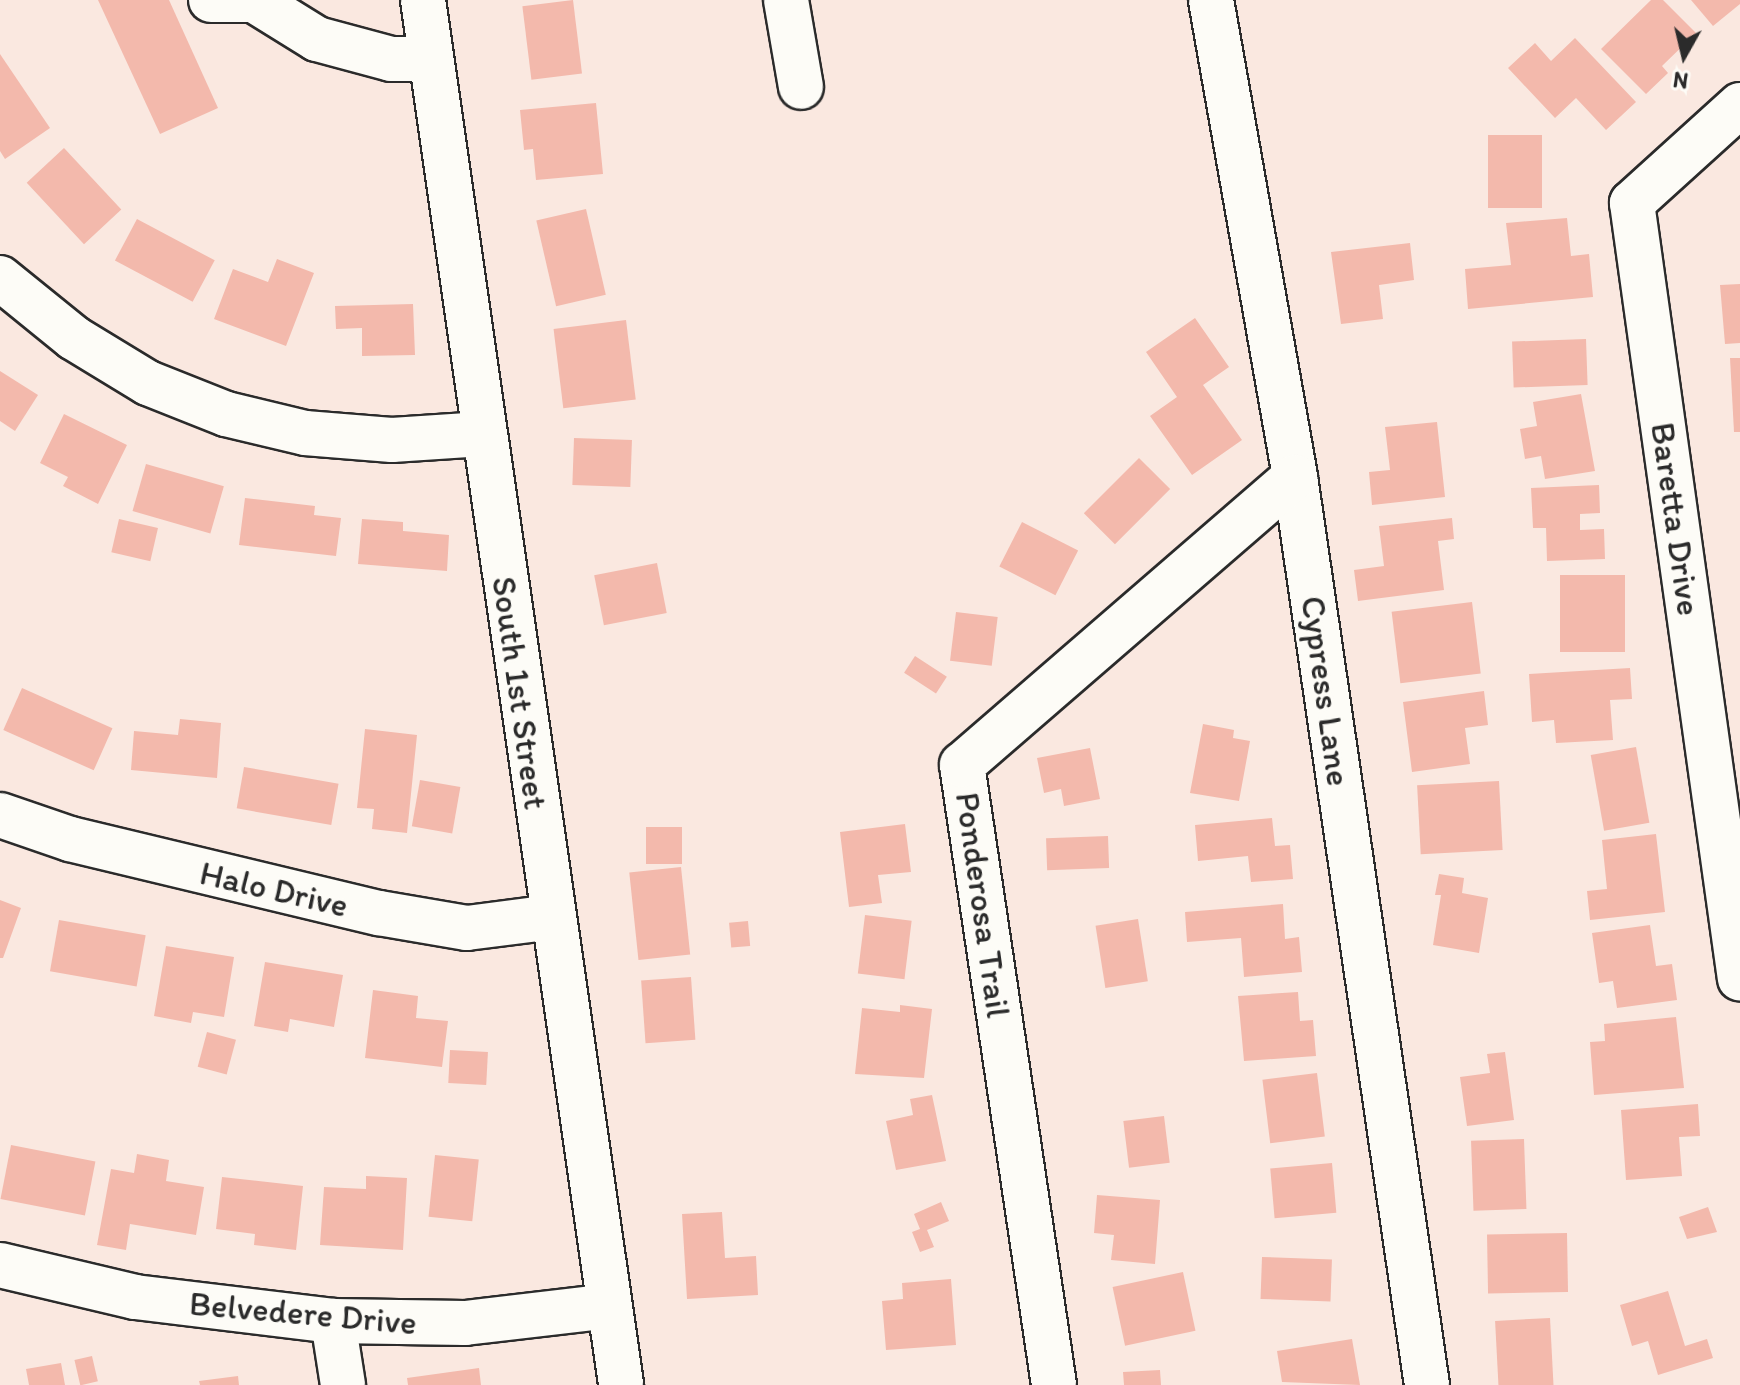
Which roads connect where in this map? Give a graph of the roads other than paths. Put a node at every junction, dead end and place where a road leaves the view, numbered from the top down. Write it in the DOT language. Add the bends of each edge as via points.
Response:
graph roads {
  1 [pos="211,0"];
  2 [pos="247,0"];
  3 [pos="254,0"];
  4 [pos="423,0"];
  5 [pos="786,0"];
  6 [pos="1211,0"];
  7 [pos="431,59"];
  8 [pos="801,87"];
  9 [pos="1740,105"];
  10 [pos="0,278"];
  11 [pos="483,434"];
  12 [pos="1295,477"];
  13 [pos="0,815"];
  14 [pos="553,917"];
  15 [pos="1740,979"];
  16 [pos="0,1265"];
  17 [pos="609,1306"];
  18 [pos="333,1321"];
  19 [pos="343,1385"];
  20 [pos="621,1385"];
  21 [pos="1054,1385"];
  22 [pos="1427,1385"];
  1 -- 2 [label="street"];
  3 -- 7 [label="street" via="317,39 391,59"];
  4 -- 7 [label="street, South 1st Street"];
  5 -- 8 [label="street"];
  6 -- 12 [label="street, Cypress Lane"];
  7 -- 11 [label="street, South 1st Street"];
  9 -- 15 [label="street, Baretta Drive" via="1632,203"];
  10 -- 11 [label="street" via="74,338 148,383 226,414 305,433 392,440"];
  11 -- 14 [label="street, South 1st Street"];
  12 -- 21 [label="street, Ponderosa Trail" via="962,765"];
  12 -- 22 [label="street, Cypress Lane"];
  13 -- 14 [label="street, Halo Drive" via="70,839 379,913 467,928"];
  14 -- 17 [label="street, South 1st Street"];
  16 -- 18 [label="street, Belvedere Drive" via="135,1297"];
  17 -- 18 [label="street, Belvedere Drive" via="465,1323"];
  17 -- 20 [label="street, South 1st Street"];
  18 -- 19 [label="street"];
}
